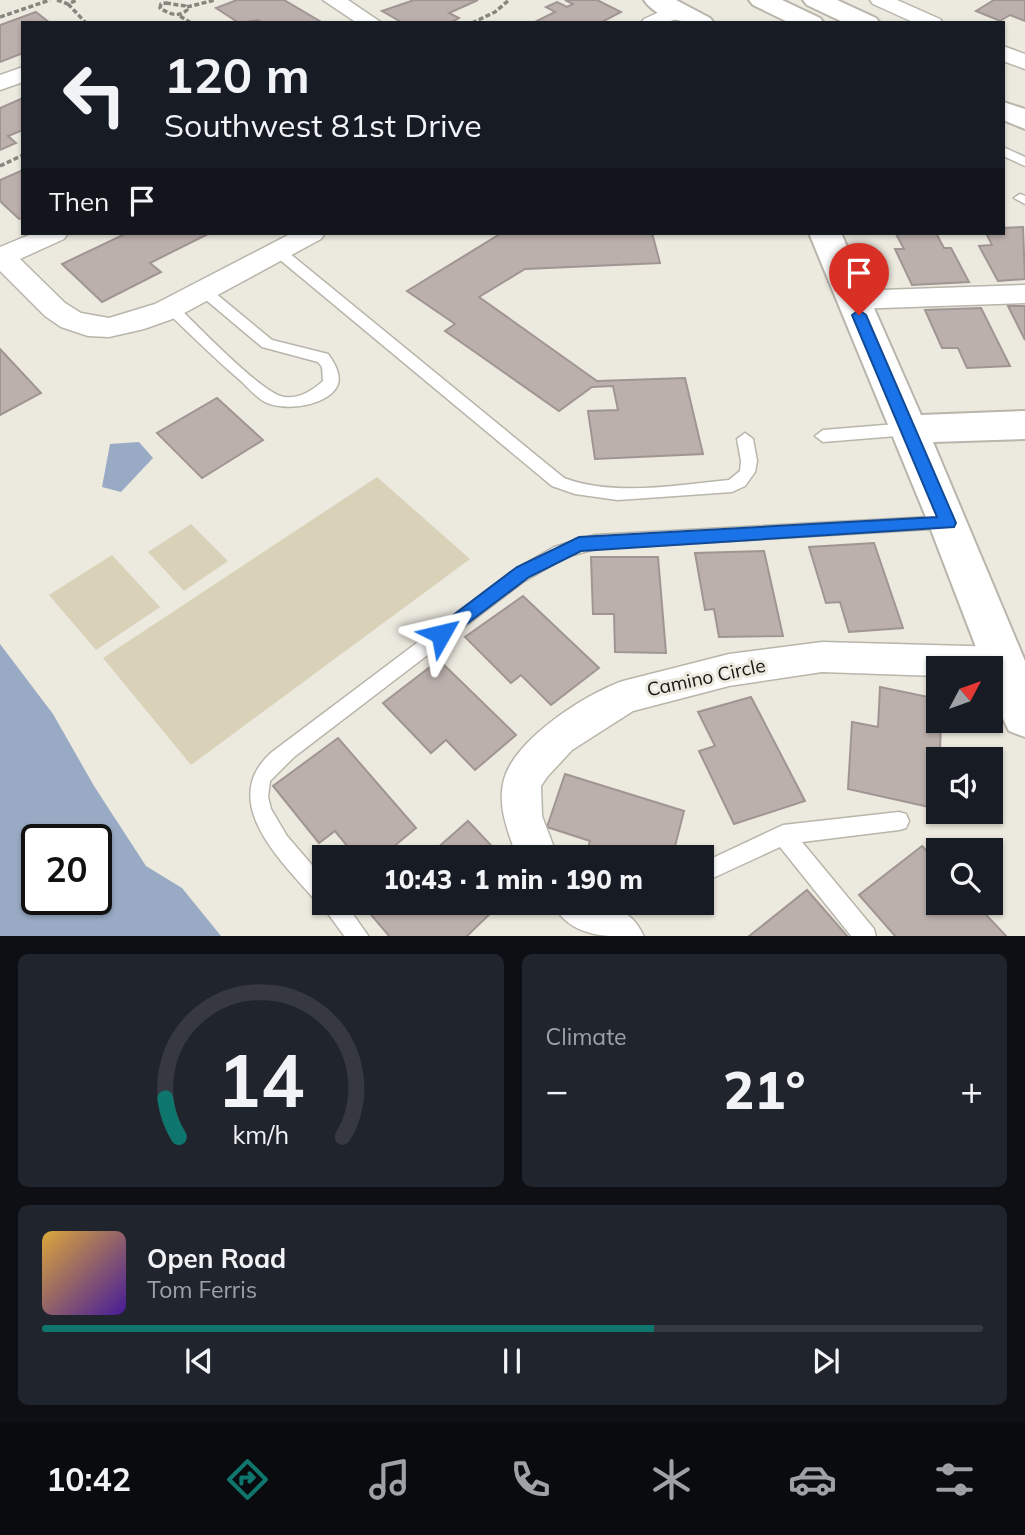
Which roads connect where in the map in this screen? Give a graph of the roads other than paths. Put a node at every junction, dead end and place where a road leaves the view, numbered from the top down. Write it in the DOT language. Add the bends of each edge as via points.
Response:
graph roads {
  1 [pos="762,0"];
  2 [pos="816,0"];
  3 [pos="880,0"];
  4 [pos="344,2"];
  5 [pos="667,5"];
  6 [pos="369,21"];
  7 [pos="653,21"];
  8 [pos="697,21"];
  9 [pos="807,21"];
  10 [pos="863,21"];
  11 [pos="928,21"];
  12 [pos="1005,54"];
  13 [pos="1025,62"];
  14 [pos="21,75"];
  15 [pos="0,83"];
  16 [pos="1011,96"];
  17 [pos="1025,120"];
  18 [pos="1005,152"];
  19 [pos="1025,162"];
  20 [pos="50,235"];
  21 [pos="308,235"];
  22 [pos="826,235"];
  23 [pos="278,251"];
  24 [pos="1,256"];
  25 [pos="204,291"];
  26 [pos="1025,294"];
  27 [pos="853,300"];
  28 [pos="171,308"];
  29 [pos="1025,425"];
  30 [pos="909,429"];
  31 [pos="823,436"];
  32 [pos="746,439"];
  33 [pos="948,523"];
  34 [pos="1014,662"];
  35 [pos="1025,717"];
  36 [pos="899,821"];
  37 [pos="783,835"];
  38 [pos="533,845"];
  39 [pos="714,867"];
  40 [pos="312,881"];
  41 [pos="341,915"];
  42 [pos="587,915"];
  43 [pos="359,936"];
  44 [pos="623,936"];
  45 [pos="866,936"];
  1 -- 9 [label="main road"];
  2 -- 10 [label="main road"];
  3 -- 11 [label="street"];
  4 -- 6 [label="street"];
  5 -- 7 [label="street"];
  5 -- 8 [label="main road"];
  12 -- 13 [label="street"];
  14 -- 15 [label="street"];
  16 -- 17 [label="main road"];
  18 -- 19 [label="lane"];
  20 -- 24 [label="street"];
  21 -- 23 [label="street"];
  22 -- 27 [label="main road"];
  23 -- 25 [label="street"];
  23 -- 32 [label="lane" via="570,488 607,494 732,486 749,471"];
  24 -- 28 [label="street" via="76,325 98,329 123,326"];
  25 -- 28 [label="street"];
  25 -- 28 [label="lane" via="267,344 323,358 331,383 306,400 273,400"];
  26 -- 27 [label="street"];
  27 -- 30 [label="main road"];
  29 -- 30 [label="main road"];
  30 -- 31 [label="lane"];
  30 -- 33 [label="main road"];
  33 -- 34 [label="main road"];
  33 -- 40 [label="lane" via="595,541 544,559 287,751 264,773 257,797 265,818"];
  34 -- 35 [label="main road"];
  34 -- 38 [label="street, Camino Circle" via="822,657 729,670 623,697 559,738 533,764 522,783 522,816"];
  36 -- 37 [label="lane"];
  37 -- 39 [label="lane"];
  37 -- 45 [label="lane"];
  41 -- 43 [label="lane"];
  42 -- 44 [label="street"];
}
